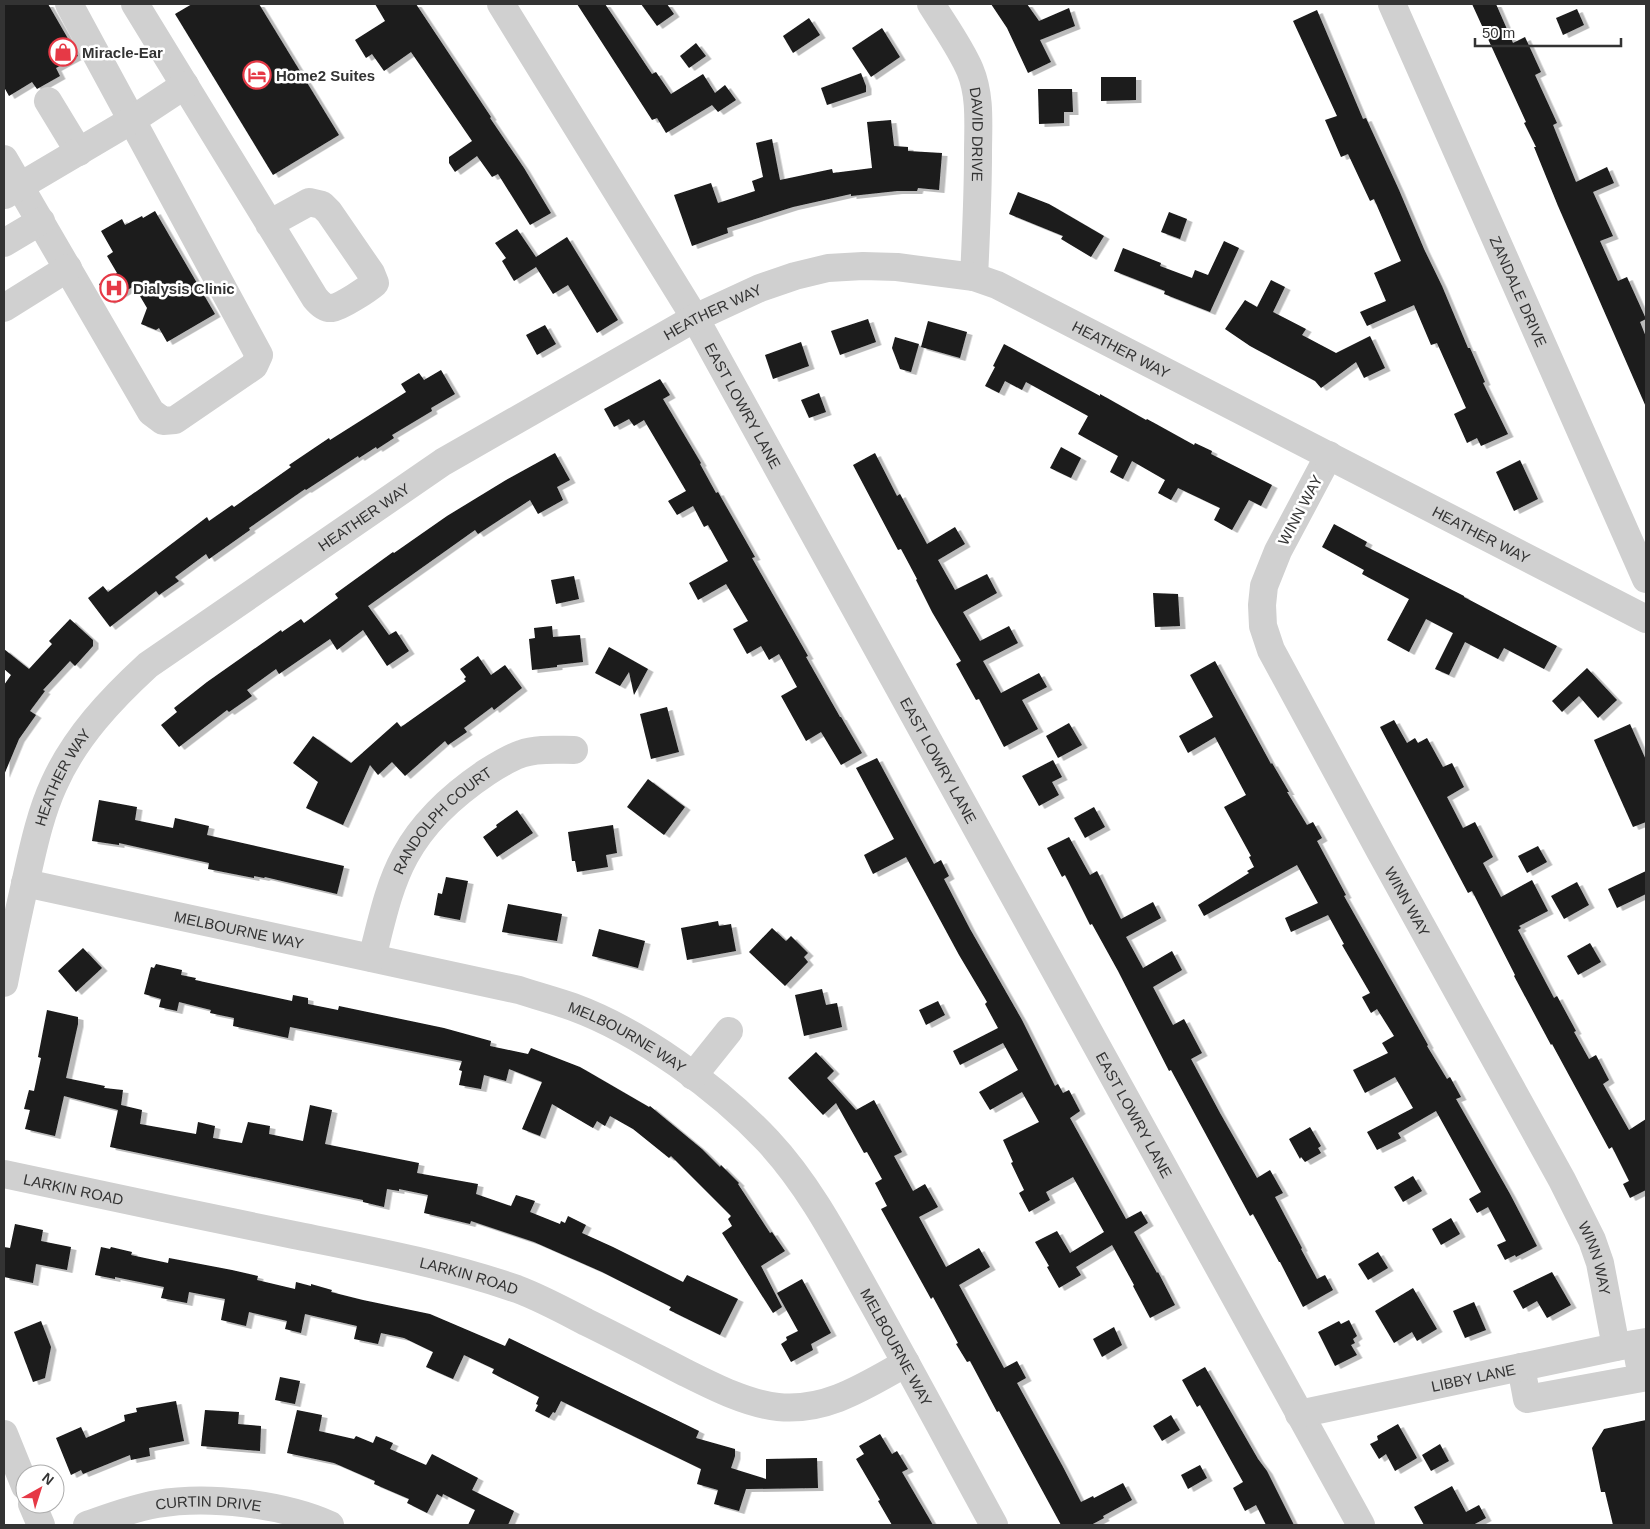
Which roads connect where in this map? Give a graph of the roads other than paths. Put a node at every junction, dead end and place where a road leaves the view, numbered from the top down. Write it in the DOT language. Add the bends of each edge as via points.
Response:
graph roads {
  1 [pos="69,4"];
  2 [pos="135,4"];
  3 [pos="500,4"];
  4 [pos="930,4"];
  5 [pos="1392,4"];
  6 [pos="185,85"];
  7 [pos="48,101"];
  8 [pos="132,120"];
  9 [pos="79,152"];
  10 [pos="4,159"];
  11 [pos="12,191"];
  12 [pos="41,221"];
  13 [pos="269,224"];
  14 [pos="4,242"];
  15 [pos="68,268"];
  16 [pos="974,277"];
  17 [pos="4,308"];
  18 [pos="694,318"];
  19 [pos="1329,456"];
  20 [pos="1646,579"];
  21 [pos="1646,619"];
  22 [pos="574,750"];
  23 [pos="25,883"];
  24 [pos="372,958"];
  25 [pos="4,982"];
  26 [pos="729,1031"];
  27 [pos="693,1076"];
  28 [pos="4,1174"];
  29 [pos="1633,1344"];
  30 [pos="906,1363"];
  31 [pos="1521,1367"];
  32 [pos="1299,1414"];
  33 [pos="4,1434"];
  34 [pos="16,1464"];
  35 [pos="87,1525"];
  36 [pos="330,1525"];
  37 [pos="994,1525"];
  38 [pos="1361,1525"];
  1 -- 8 [label="street"];
  2 -- 6 [label="street"];
  3 -- 18 [label="street, EAST LOWRY LANE"];
  4 -- 16 [label="street, DAVID DRIVE" via="970,70 975,87 978,188"];
  5 -- 20 [label="street, ZANDALE DRIVE"];
  6 -- 8 [label="street"];
  6 -- 13 [label="street"];
  7 -- 9 [label="street"];
  8 -- 9 [label="street"];
  8 -- 15 [label="street" via="259,355 254,366 175,420 163,421 151,412"];
  9 -- 11 [label="street"];
  10 -- 11 [label="street"];
  11 -- 12 [label="street"];
  12 -- 14 [label="street"];
  12 -- 15 [label="street"];
  15 -- 17 [label="street"];
  16 -- 18 [label="street, HEATHER WAY" via="897,267 828,268 760,288"];
  16 -- 19 [label="street, HEATHER WAY" via="996,285"];
  18 -- 23 [label="street, HEATHER WAY" via="443,462 148,665 104,709 68,758 54,783 43,814"];
  18 -- 32 [label="street, EAST LOWRY LANE"];
  19 -- 21 [label="street, HEATHER WAY"];
  19 -- 29 [label="street, WINN WAY" via="1278,551 1264,586 1263,626 1276,659 1562,1180 1592,1240"];
  22 -- 24 [label="street, RANDOLPH COURT" via="522,754 472,782 442,807 404,857 388,896"];
  23 -- 24 [label="street, MELBOURNE WAY"];
  23 -- 25 [label="street, HEATHER WAY"];
  24 -- 27 [label="street, MELBOURNE WAY" via="519,990 574,1008 656,1049"];
  26 -- 27 [label="street"];
  27 -- 30 [label="street, MELBOURNE WAY" via="747,1120 792,1170 813,1199"];
  28 -- 30 [label="street, LARKIN ROAD" via="448,1268 490,1280 550,1303 704,1382 752,1402 775,1407 811,1407 828,1402 850,1394"];
  29 -- 31 [label="street, LIBBY LANE"];
  29 -- 31 [label="street, WINN WAY" via="1642,1378 1527,1399"];
  30 -- 37 [label="street, MELBOURNE WAY"];
  31 -- 32 [label="street, LIBBY LANE"];
  32 -- 38 [label="street, EAST LOWRY LANE"];
  33 -- 34 [label="street"];
  35 -- 36 [label="street, CURTIN DRIVE" via="157,1504 190,1501 260,1506"];
}
